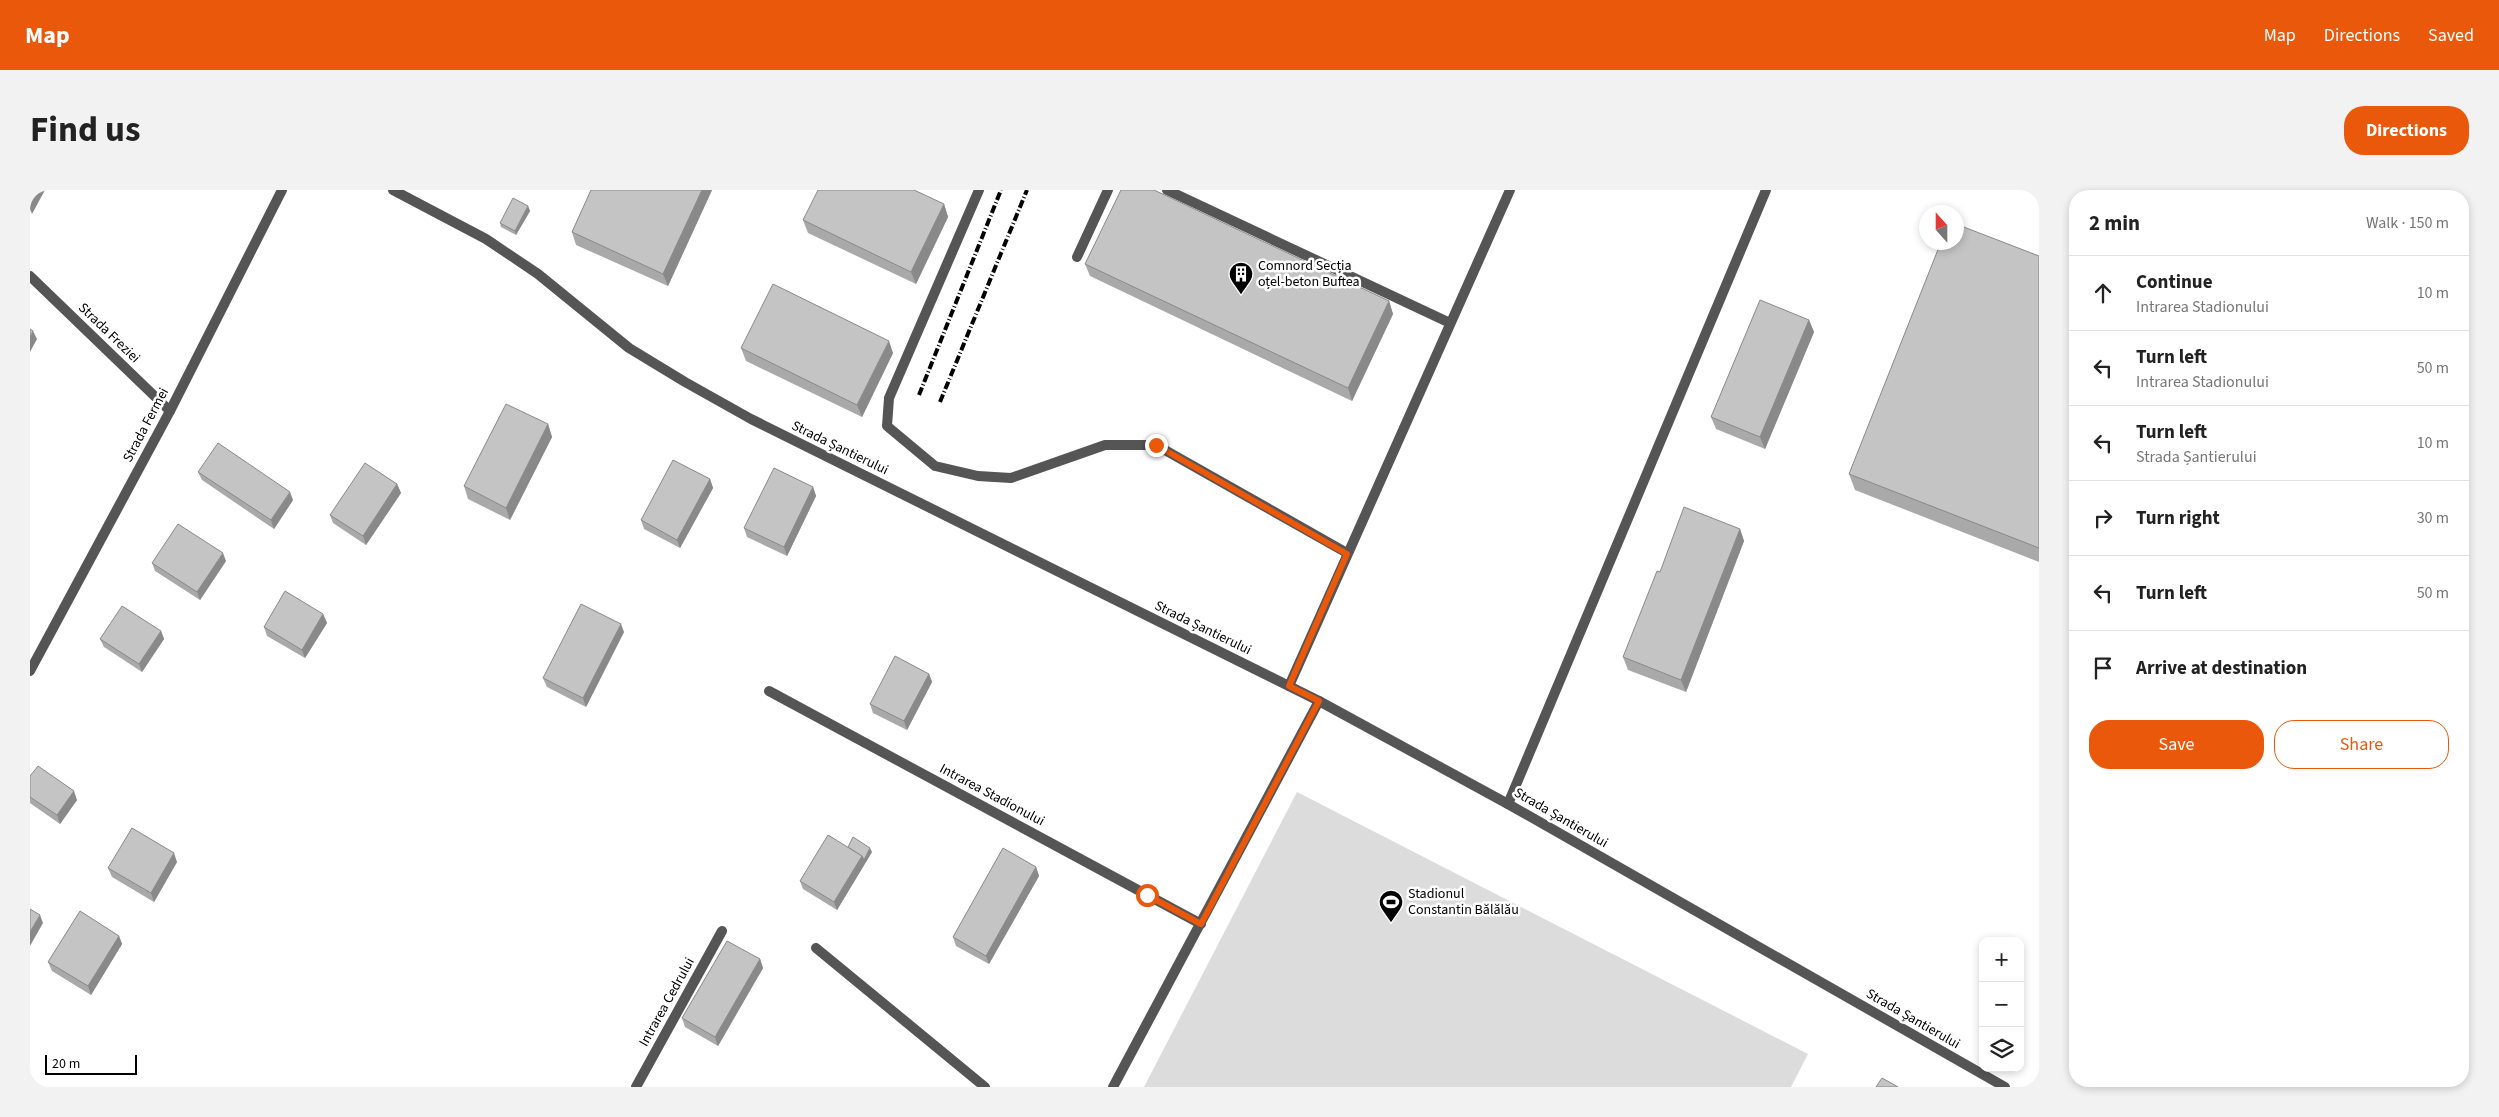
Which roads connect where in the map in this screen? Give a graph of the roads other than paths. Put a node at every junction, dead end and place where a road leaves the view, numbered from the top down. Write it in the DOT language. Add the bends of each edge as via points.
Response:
graph roads {
  1 [pos="282,190"];
  2 [pos="393,190"];
  3 [pos="979,190"];
  4 [pos="1108,190"];
  5 [pos="1167,190"];
  6 [pos="1510,190"];
  7 [pos="1766,190"];
  8 [pos="1077,257"];
  9 [pos="30,276"];
  10 [pos="1450,323"];
  11 [pos="170,410"];
  12 [pos="1347,554"];
  13 [pos="30,671"];
  14 [pos="1289,686"];
  15 [pos="769,691"];
  16 [pos="1319,701"];
  17 [pos="1508,804"];
  18 [pos="1201,924"];
  19 [pos="722,931"];
  20 [pos="816,948"];
  21 [pos="636,1087"];
  22 [pos="985,1087"];
  23 [pos="1112,1087"];
  24 [pos="2006,1087"];
  1 -- 11 [label="street, Strada Fermei"];
  2 -- 14 [label="street, Strada Șantierului" via="509,254 629,348 685,382 769,428"];
  3 -- 12 [label="street" via="889,398 887,426 935,466 978,476 1011,478 1105,445 1156,445"];
  4 -- 8 [label="street"];
  5 -- 10 [label="street"];
  6 -- 10 [label="street"];
  7 -- 17 [label="street"];
  9 -- 11 [label="street, Strada Freziei"];
  10 -- 12 [label="street"];
  11 -- 13 [label="street, Strada Fermei"];
  12 -- 14 [label="street"];
  14 -- 16 [label="street, Strada Șantierului"];
  15 -- 18 [label="street, Intrarea Stadionului"];
  16 -- 17 [label="street, Strada Șantierului"];
  16 -- 18 [label="street"];
  17 -- 24 [label="street, Strada Șantierului"];
  18 -- 23 [label="street"];
  19 -- 21 [label="street, Intrarea Cedrului"];
  20 -- 22 [label="street"];
}
